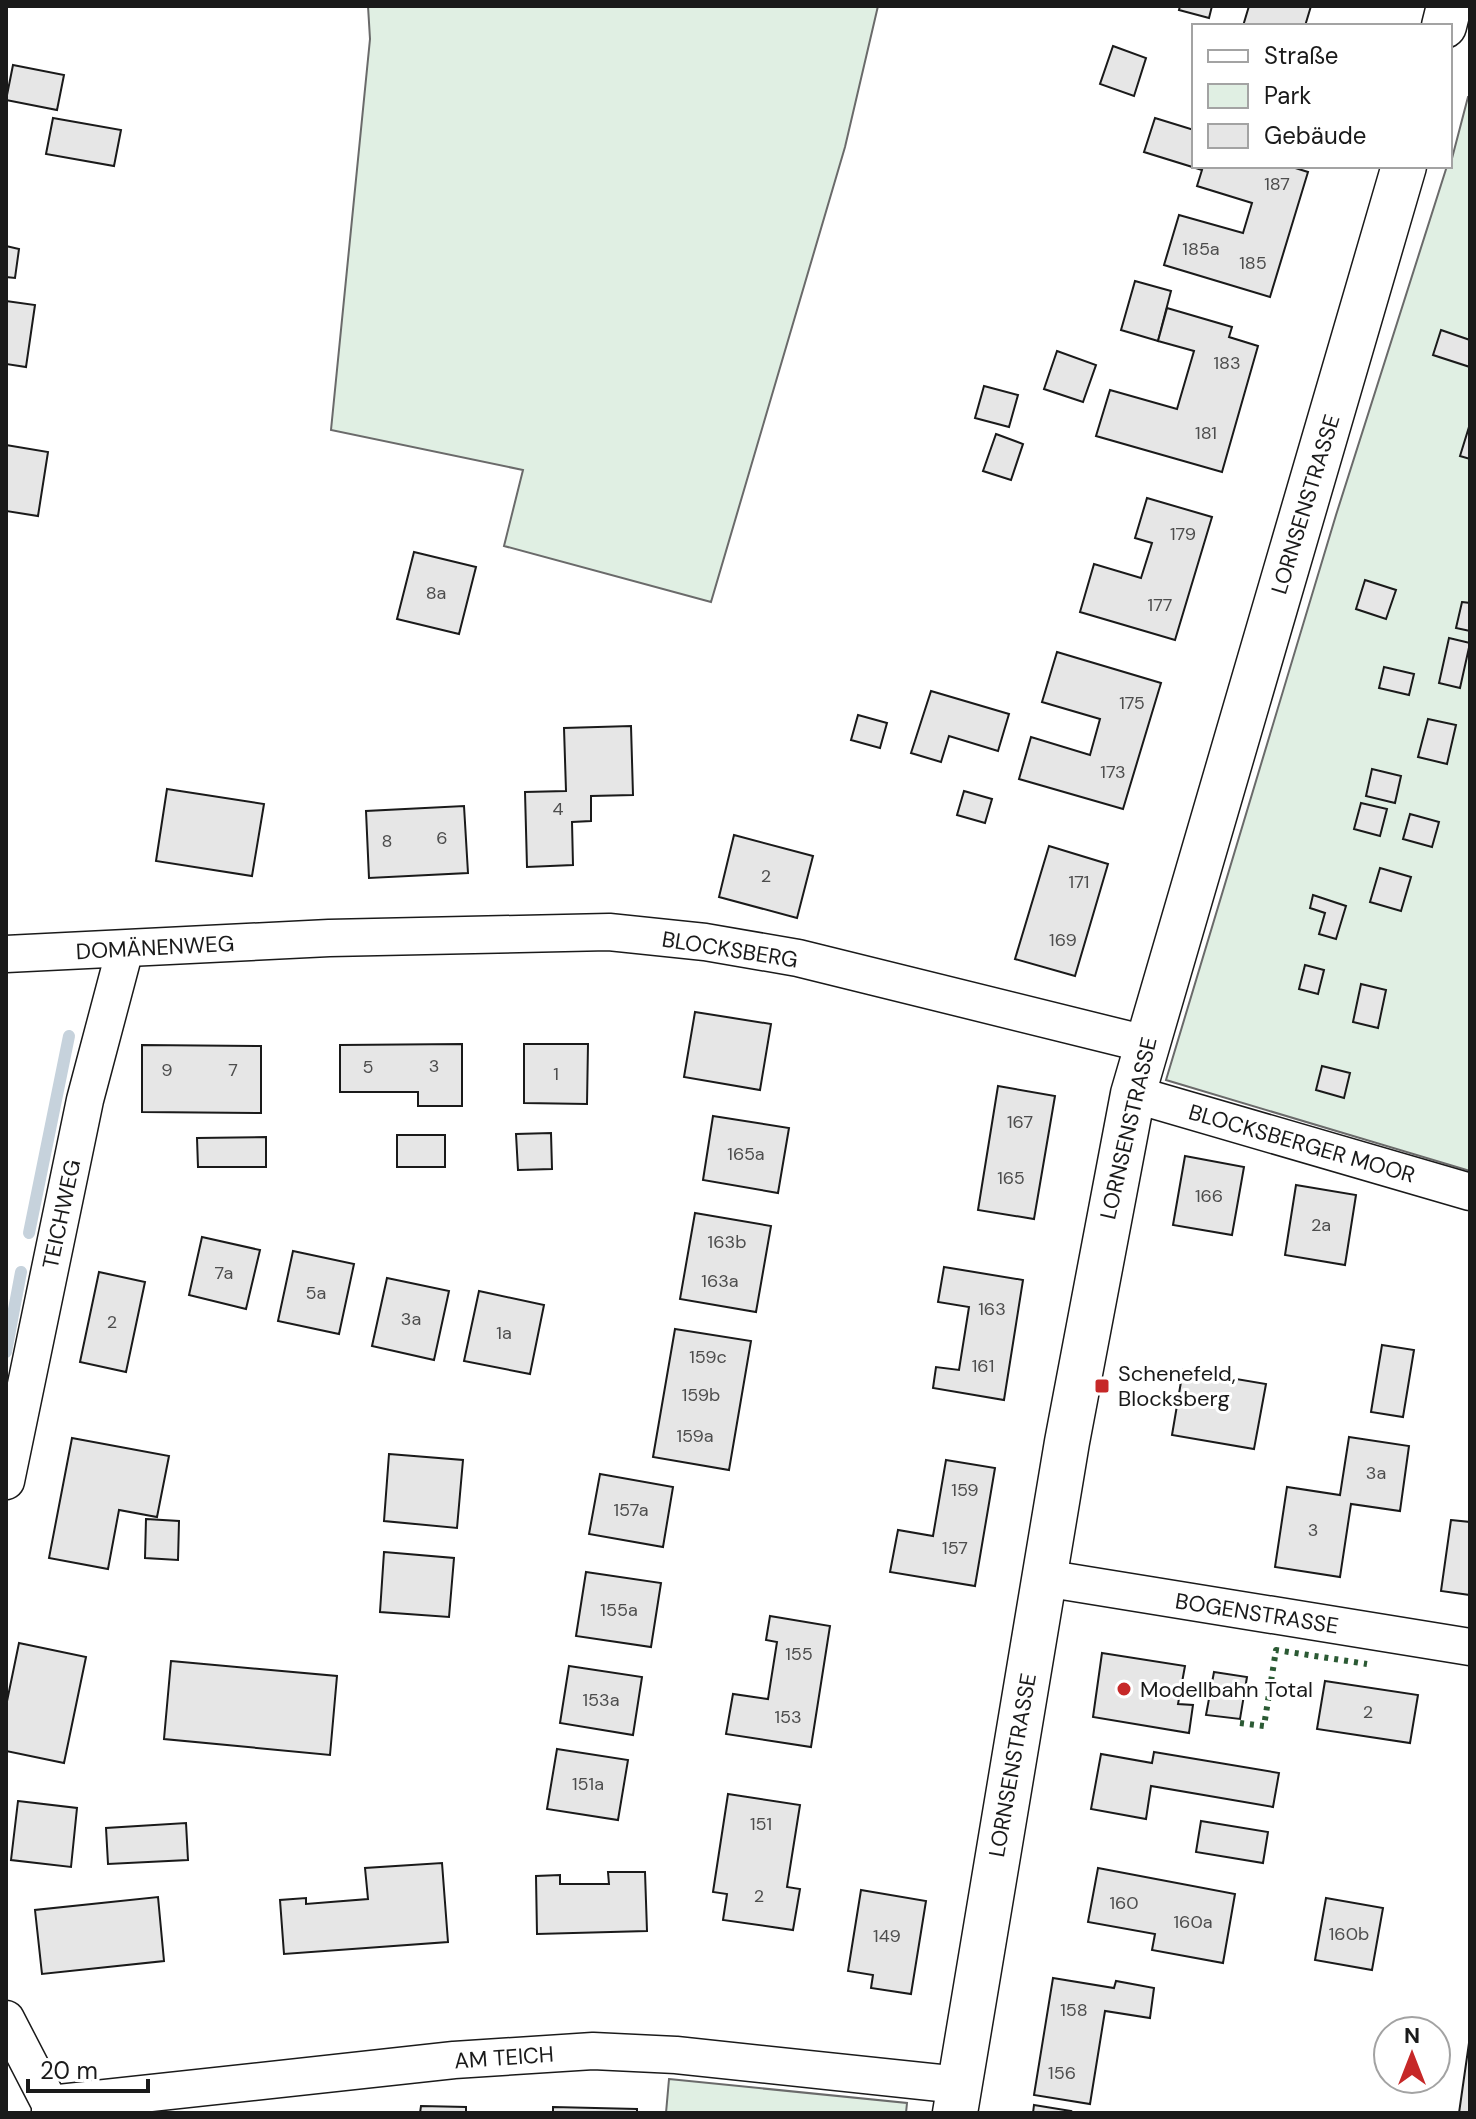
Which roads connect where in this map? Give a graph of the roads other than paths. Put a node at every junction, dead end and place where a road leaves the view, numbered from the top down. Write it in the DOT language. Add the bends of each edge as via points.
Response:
graph roads {
  1 [pos="1403,168"];
  2 [pos="304,940"];
  3 [pos="125,949"];
  4 [pos="6,954"];
  5 [pos="1146,1044"];
  6 [pos="1133,1094"];
  7 [pos="1470,1192"];
  8 [pos="6,1481"];
  9 [pos="1044,1578"];
  10 [pos="1470,1647"];
  11 [pos="6,2019"];
  12 [pos="957,2099"];
  13 [pos="50,2108"];
  1 -- 5 [label="street, LORNSENSTRASSE"];
  2 -- 3 [label="street, DOMÄNENWEG"];
  2 -- 5 [label="street, BLOCKSBERG" via="609,932 705,942 813,962"];
  3 -- 4 [label="street, DOMÄNENWEG"];
  3 -- 8 [label="street, TEICHWEG" via="85,1100"];
  5 -- 6 [label="street, LORNSENSTRASSE"];
  6 -- 7 [label="street, BLOCKSBERGER MOOR"];
  6 -- 9 [label="street, LORNSENSTRASSE"];
  9 -- 10 [label="street, BOGENSTRASSE"];
  9 -- 12 [label="street, LORNSENSTRASSE"];
  11 -- 13 [label="street"];
  12 -- 13 [label="street, AM TEICH" via="691,2057 593,2051 439,2061"];
}
